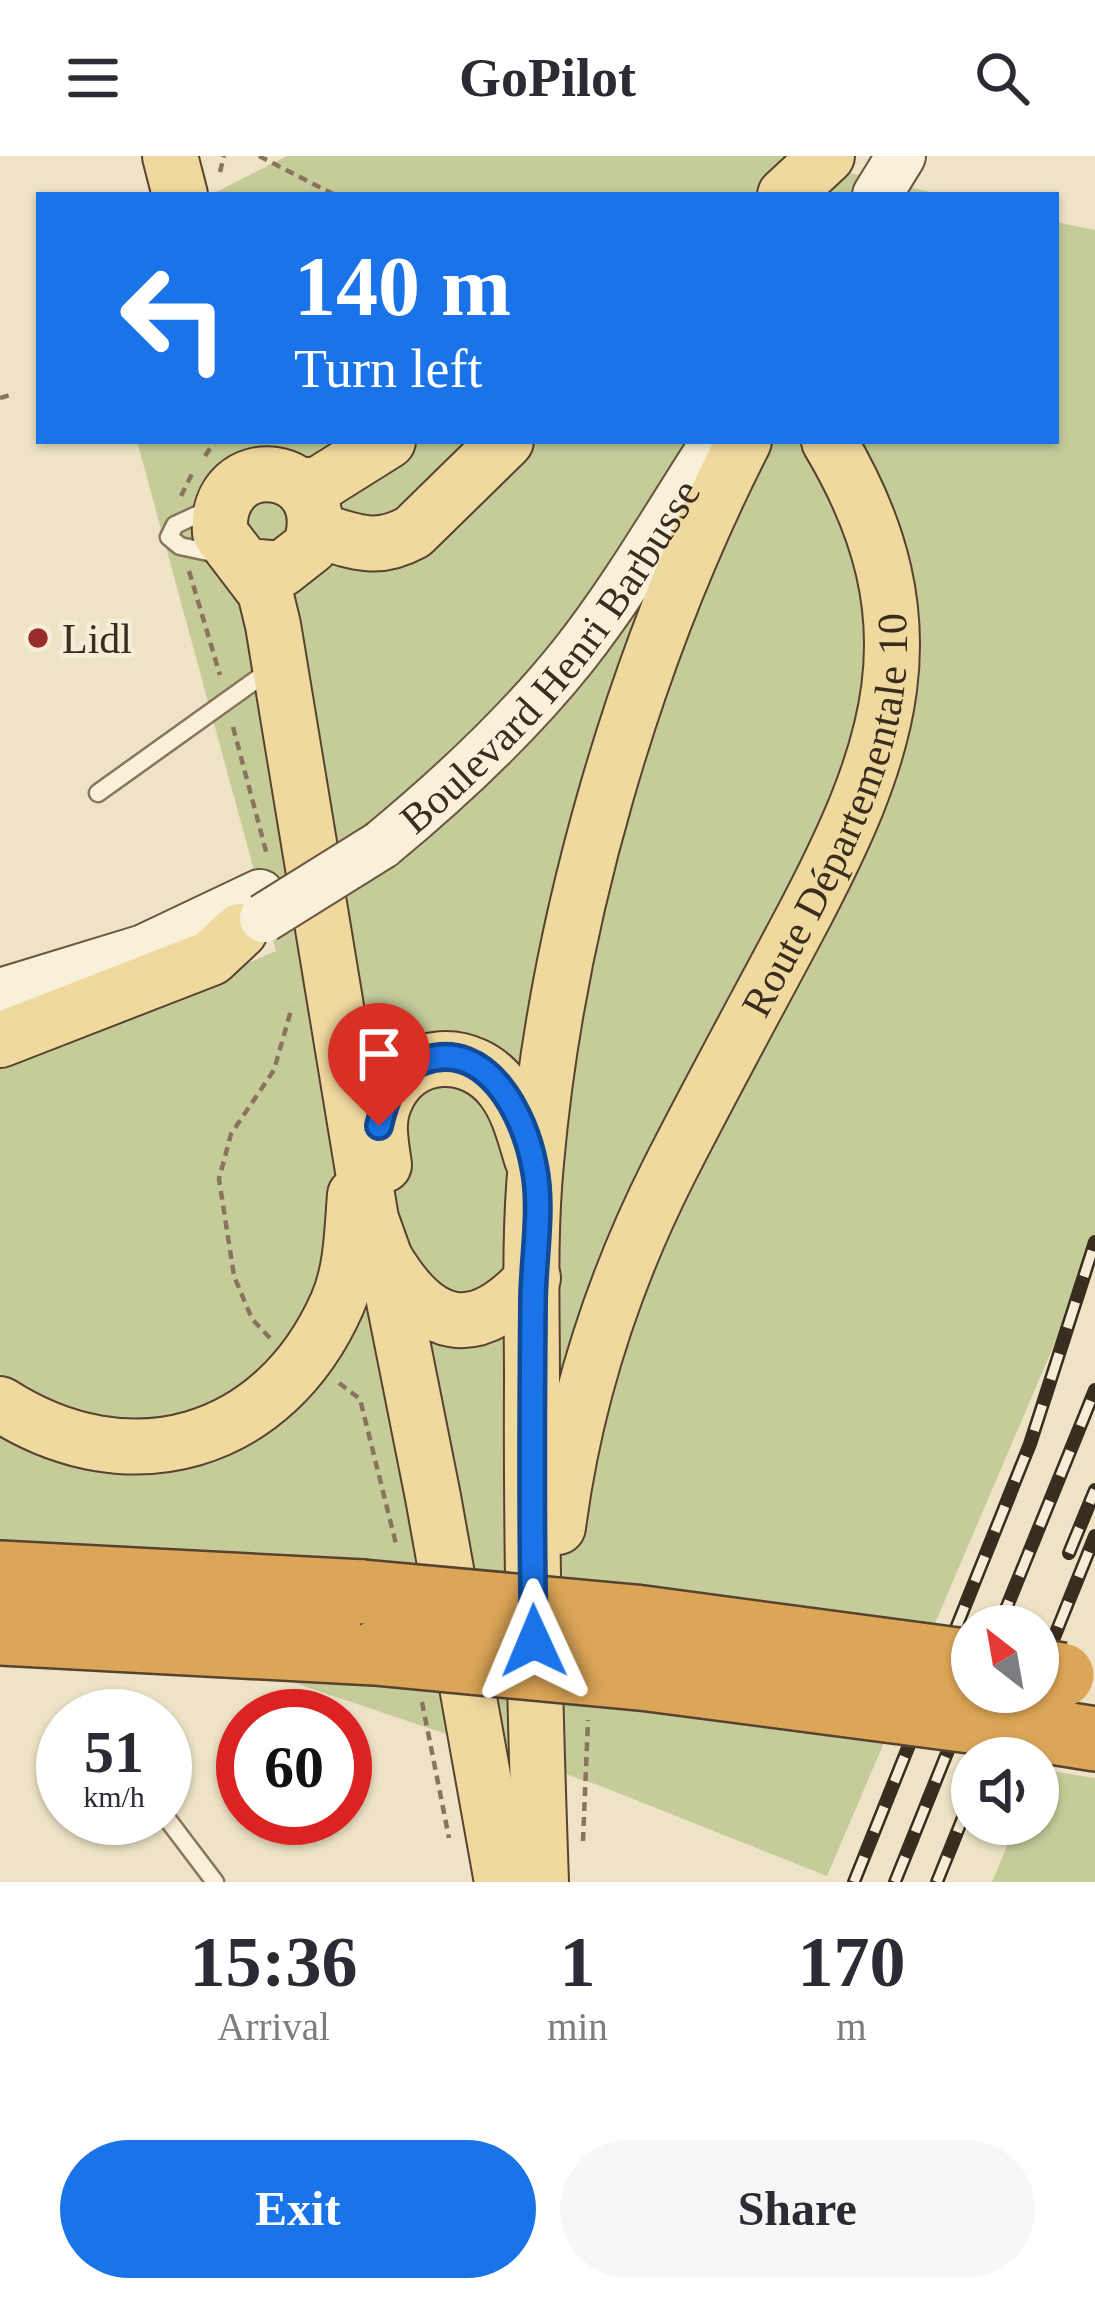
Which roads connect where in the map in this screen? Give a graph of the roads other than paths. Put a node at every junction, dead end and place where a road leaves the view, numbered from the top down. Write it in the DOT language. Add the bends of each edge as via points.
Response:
graph roads {
  1 [pos="170,156"];
  2 [pos="827,156"];
  3 [pos="866,156"];
  4 [pos="901,156"];
  5 [pos="201,182"];
  6 [pos="788,192"];
  7 [pos="844,192"];
  8 [pos="879,192"];
  9 [pos="383,444"];
  10 [pos="503,444"];
  11 [pos="722,444"];
  12 [pos="723,444"];
  13 [pos="831,444"];
  14 [pos="228,478"];
  15 [pos="294,484"];
  16 [pos="241,562"];
  17 [pos="280,663"];
  18 [pos="98,793"];
  19 [pos="254,914"];
  20 [pos="0,993"];
  21 [pos="0,1016"];
  22 [pos="0,1040"];
  23 [pos="359,1145"];
  24 [pos="535,1167"];
  25 [pos="386,1262"];
  26 [pos="533,1278"];
  27 [pos="0,1404"];
  28 [pos="0,1573"];
  29 [pos="0,1633"];
  30 [pos="951,1659"];
  31 [pos="1066,1699"];
  32 [pos="535,1720"];
  33 [pos="187,1845"];
  34 [pos="215,1882"];
  35 [pos="502,1882"];
  36 [pos="541,1882"];
  1 -- 5 [label="main road"];
  2 -- 6 [label="main road"];
  3 -- 7 [label="main road"];
  4 -- 8 [label="main road"];
  9 -- 15 [label="main road" via="321,484"];
  10 -- 15 [label="main road" via="397,541 360,546"];
  11 -- 19 [label="main road, Boulevard Henri Barbusse, bridge" via="547,687 466,770"];
  12 -- 24 [label="main road" via="620,754 574,926"];
  13 -- 32 [label="main road, Route Départementale 10" via="849,474 890,597 881,742 848,834 667,1175 615,1298 575,1420"];
  14 -- 15 [label="main road" via="258,474"];
  14 -- 16 [label="main road" via="220,533"];
  15 -- 16 [label="main road" via="310,547 282,569"];
  16 -- 17 [label="main road" via="265,592"];
  17 -- 18 [label="lane"];
  17 -- 23 [label="main road"];
  19 -- 20 [label="main road, Boulevard Henri Barbusse"];
  19 -- 21 [label="main road" via="90,990"];
  19 -- 22 [label="main road" via="211,958"];
  23 -- 25 [label="main road"];
  23 -- 27 [label="main road" via="350,1262 339,1300 285,1385 233,1424 168,1445 102,1448 39,1429"];
  24 -- 25 [label="main road" via="504,1090 476,1065 440,1058 408,1070 392,1086 379,1126"];
  24 -- 26 [label="main road"];
  25 -- 26 [label="main road" via="448,1321 487,1318"];
  25 -- 35 [label="main road"];
  26 -- 32 [label="main road"];
  28 -- 30 [label="highway, bridge" via="363,1592 635,1617"];
  29 -- 31 [label="highway, bridge" via="375,1653 670,1682"];
  32 -- 36 [label="main road"];
  33 -- 34 [label="lane"];
}
